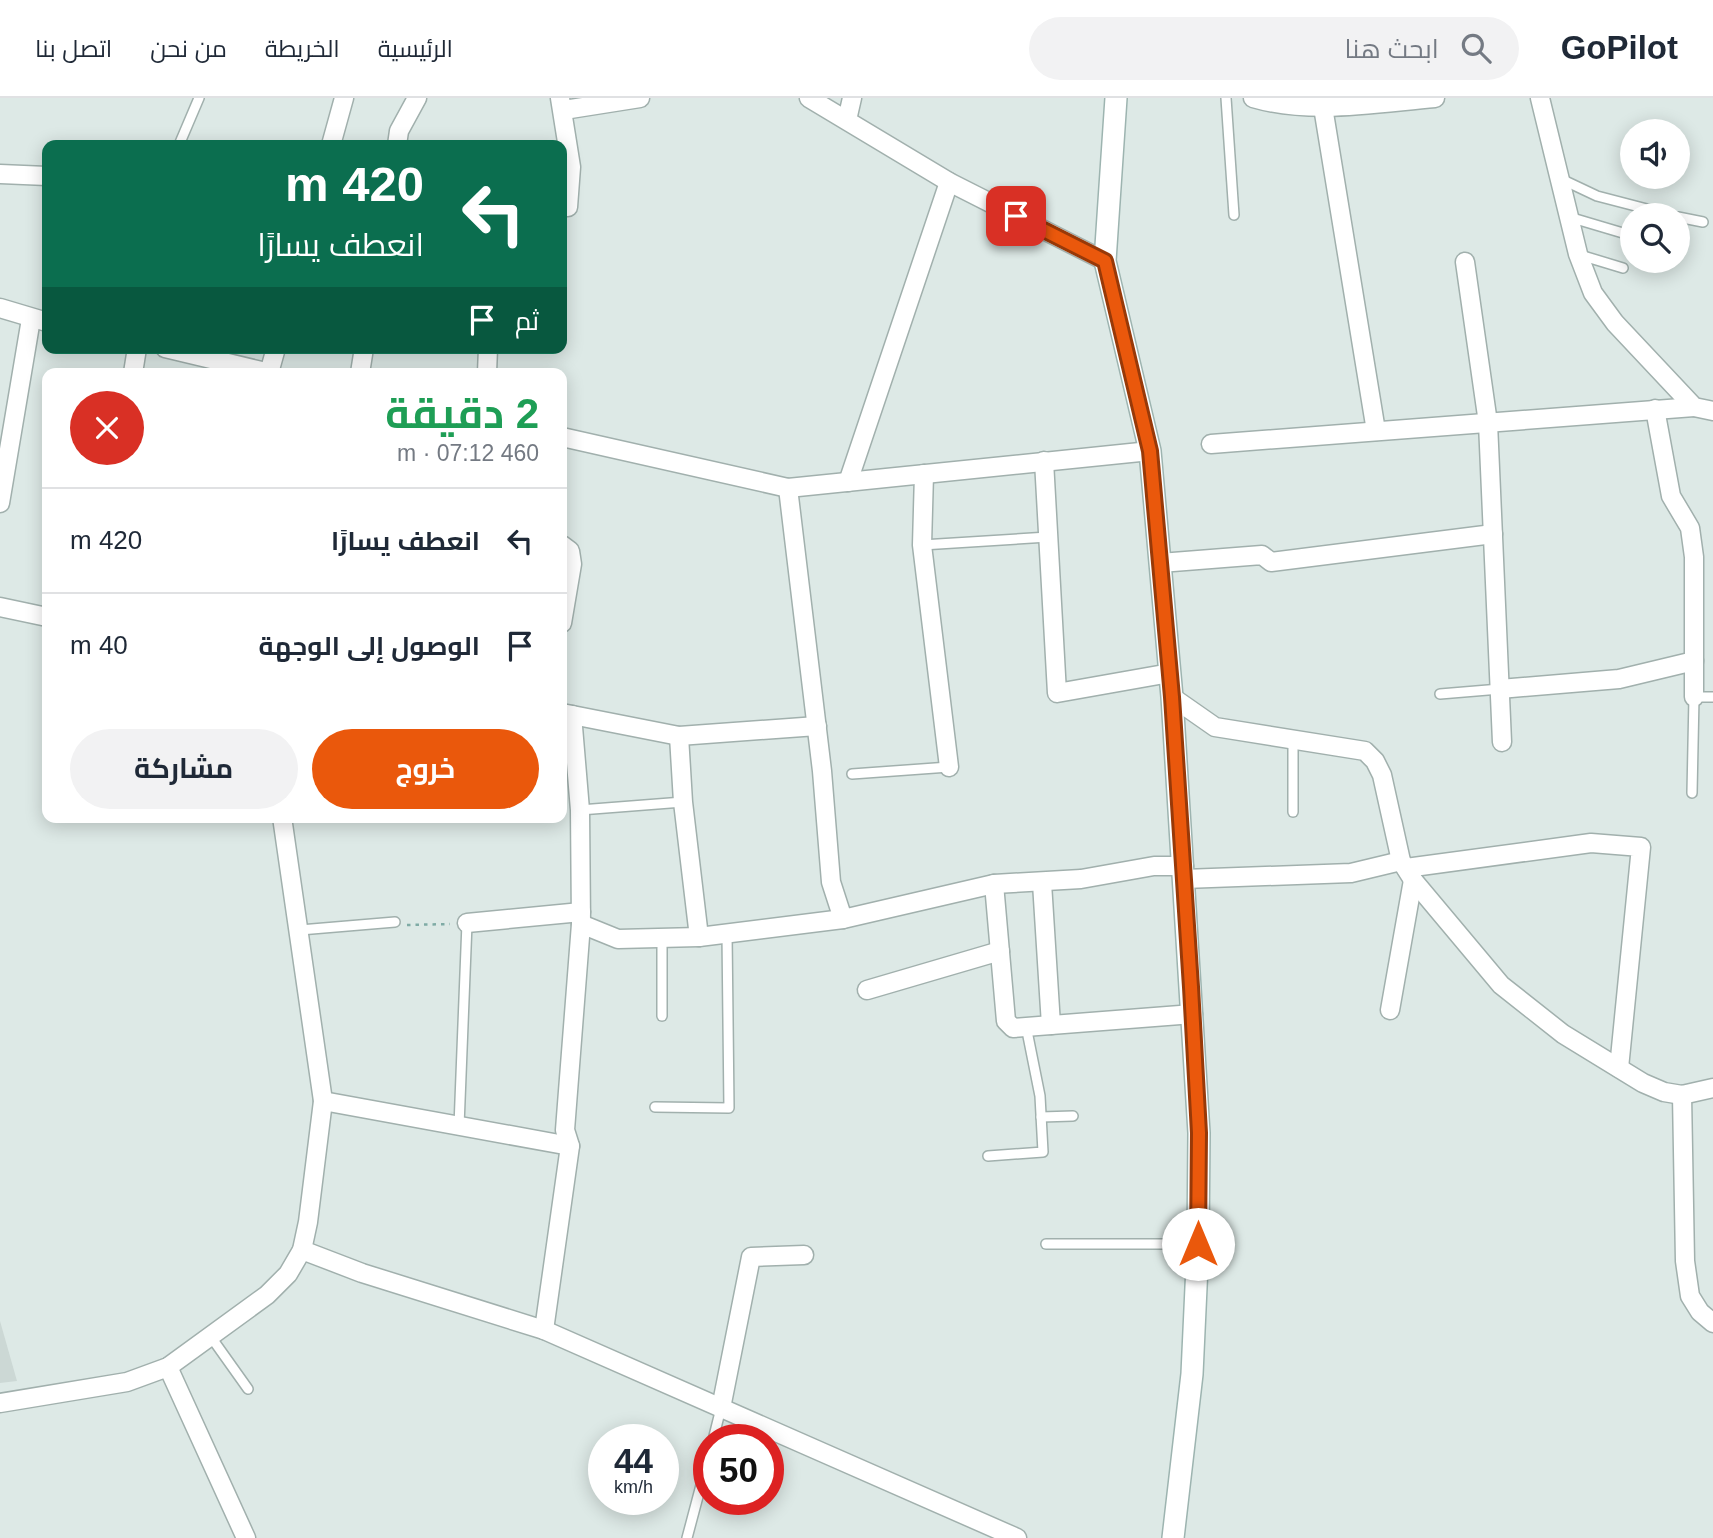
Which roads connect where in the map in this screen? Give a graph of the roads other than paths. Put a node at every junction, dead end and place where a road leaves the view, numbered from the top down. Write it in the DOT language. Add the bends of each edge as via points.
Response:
graph roads {
  1 [pos="199,98"];
  2 [pos="344,98"];
  3 [pos="417,98"];
  4 [pos="640,98"];
  5 [pos="809,98"];
  6 [pos="852,98"];
  7 [pos="1116,98"];
  8 [pos="1226,98"];
  9 [pos="1253,98"];
  10 [pos="1435,98"];
  11 [pos="1540,98"];
  12 [pos="562,104"];
  13 [pos="1328,104"];
  14 [pos="847,120"];
  15 [pos="181,140"];
  16 [pos="332,140"];
  17 [pos="398,140"];
  18 [pos="0,174"];
  19 [pos="42,176"];
  20 [pos="1560,179"];
  21 [pos="949,182"];
  22 [pos="1624,203"];
  23 [pos="567,207"];
  24 [pos="1234,215"];
  25 [pos="1569,217"];
  26 [pos="1690,219"];
  27 [pos="1703,222"];
  28 [pos="1620,232"];
  29 [pos="1578,254"];
  30 [pos="1105,261"];
  31 [pos="1465,262"];
  32 [pos="1620,267"];
  33 [pos="0,308"];
  34 [pos="39,320"];
  35 [pos="192,354"];
  36 [pos="249,368"];
  37 [pos="1694,407"];
  38 [pos="1655,409"];
  39 [pos="1713,411"];
  40 [pos="1488,423"];
  41 [pos="1376,431"];
  42 [pos="567,438"];
  43 [pos="1211,444"];
  44 [pos="1150,451"];
  45 [pos="1044,461"];
  46 [pos="924,474"];
  47 [pos="848,482"];
  48 [pos="788,488"];
  49 [pos="0,503"];
  50 [pos="1493,534"];
  51 [pos="1048,537"];
  52 [pos="922,545"];
  53 [pos="567,549"];
  54 [pos="1160,564"];
  55 [pos="567,593"];
  56 [pos="0,607"];
  57 [pos="42,616"];
  58 [pos="1694,661"];
  59 [pos="1170,673"];
  60 [pos="1500,689"];
  61 [pos="1440,694"];
  62 [pos="1172,697"];
  63 [pos="1694,697"];
  64 [pos="1713,697"];
  65 [pos="567,714"];
  66 [pos="817,726"];
  67 [pos="679,736"];
  68 [pos="1293,740"];
  69 [pos="1502,742"];
  70 [pos="569,762"];
  71 [pos="949,767"];
  72 [pos="852,774"];
  73 [pos="1692,793"];
  74 [pos="683,802"];
  75 [pos="580,810"];
  76 [pos="1293,812"];
  77 [pos="283,823"];
  78 [pos="1407,870"];
  79 [pos="1184,872"];
  80 [pos="1042,883"];
  81 [pos="994,884"];
  82 [pos="581,918"];
  83 [pos="843,919"];
  84 [pos="395,922"];
  85 [pos="467,923"];
  86 [pos="300,930"];
  87 [pos="727,934"];
  88 [pos="699,937"];
  89 [pos="662,938"];
  90 [pos="1000,951"];
  91 [pos="867,990"];
  92 [pos="1390,1010"];
  93 [pos="1193,1014"];
  94 [pos="662,1016"];
  95 [pos="1051,1024"];
  96 [pos="1026,1026"];
  97 [pos="1619,1068"];
  98 [pos="1713,1088"];
  99 [pos="1682,1095"];
  100 [pos="323,1101"];
  101 [pos="655,1107"];
  102 [pos="1073,1116"];
  103 [pos="1041,1117"];
  104 [pos="459,1126"];
  105 [pos="570,1146"];
  106 [pos="988,1156"];
  107 [pos="1046,1244"];
  108 [pos="1198,1244"];
  109 [pos="302,1250"];
  110 [pos="804,1255"];
  111 [pos="1713,1323"];
  112 [pos="544,1329"];
  113 [pos="211,1337"];
  114 [pos="168,1367"];
  115 [pos="248,1389"];
  116 [pos="0,1403"];
  117 [pos="721,1408"];
  118 [pos="716,1424"];
  119 [pos="693,1515"];
  120 [pos="993,1534"];
  121 [pos="246,1538"];
  122 [pos="687,1538"];
  123 [pos="1017,1538"];
  124 [pos="1173,1538"];
  1 -- 15 [label="lane"];
  2 -- 16 [label="street"];
  3 -- 17 [label="street"];
  4 -- 12 [label="street"];
  5 -- 14 [label="street"];
  6 -- 14 [label="street"];
  7 -- 30 [label="main road"];
  8 -- 24 [label="lane"];
  9 -- 13 [label="street" via="1273,104"];
  10 -- 13 [label="street"];
  11 -- 20 [label="street"];
  12 -- 23 [label="street" via="571,167"];
  13 -- 41 [label="street"];
  14 -- 21 [label="street"];
  18 -- 19 [label="street"];
  20 -- 22 [label="lane"];
  20 -- 25 [label="street"];
  21 -- 30 [label="street"];
  21 -- 47 [label="street"];
  25 -- 28 [label="lane"];
  25 -- 29 [label="street"];
  26 -- 27 [label="lane"];
  29 -- 32 [label="lane"];
  29 -- 37 [label="street" via="1593,293 1615,323"];
  30 -- 44 [label="main road"];
  31 -- 40 [label="street"];
  33 -- 34 [label="street"];
  34 -- 49 [label="street"];
  35 -- 36 [label="street"];
  37 -- 38 [label="street"];
  37 -- 39 [label="street"];
  38 -- 40 [label="street"];
  38 -- 58 [label="street" via="1671,496 1689,528 1694,557"];
  40 -- 41 [label="street"];
  40 -- 50 [label="street"];
  41 -- 43 [label="street"];
  42 -- 48 [label="street"];
  44 -- 45 [label="street"];
  44 -- 54 [label="main road"];
  45 -- 46 [label="street"];
  45 -- 51 [label="street"];
  46 -- 47 [label="street"];
  46 -- 52 [label="street"];
  47 -- 48 [label="street"];
  48 -- 66 [label="street"];
  50 -- 54 [label="street" via="1271,562 1262,555"];
  50 -- 60 [label="street"];
  51 -- 52 [label="lane"];
  51 -- 59 [label="street" via="1057,693"];
  52 -- 71 [label="street"];
  53 -- 55 [label="street" via="572,564"];
  54 -- 59 [label="main road"];
  56 -- 57 [label="street"];
  58 -- 60 [label="street" via="1619,679"];
  58 -- 63 [label="street"];
  59 -- 62 [label="main road"];
  60 -- 61 [label="lane"];
  60 -- 69 [label="street"];
  62 -- 68 [label="street" via="1215,727"];
  62 -- 79 [label="main road"];
  63 -- 64 [label="lane"];
  63 -- 73 [label="lane"];
  65 -- 67 [label="street"];
  65 -- 70 [label="street"];
  66 -- 67 [label="street"];
  66 -- 83 [label="street" via="831,883"];
  67 -- 74 [label="street"];
  68 -- 76 [label="lane"];
  68 -- 78 [label="street" via="1365,751 1375,761"];
  70 -- 75 [label="street"];
  71 -- 72 [label="lane"];
  74 -- 75 [label="lane"];
  74 -- 88 [label="street"];
  75 -- 82 [label="street"];
  77 -- 86 [label="street"];
  78 -- 79 [label="street"];
  78 -- 92 [label="street"];
  78 -- 97 [label="street" via="1500,985 1563,1034"];
  78 -- 97 [label="street" via="1591,843 1641,847"];
  79 -- 80 [label="street" via="1154,866"];
  79 -- 93 [label="main road"];
  80 -- 81 [label="street"];
  80 -- 95 [label="street"];
  81 -- 83 [label="street"];
  81 -- 90 [label="street"];
  82 -- 85 [label="street"];
  82 -- 89 [label="street" via="618,939"];
  82 -- 105 [label="street" via="565,1130"];
  83 -- 87 [label="street"];
  84 -- 86 [label="lane"];
  85 -- 104 [label="lane"];
  86 -- 100 [label="street"];
  87 -- 88 [label="street"];
  87 -- 101 [label="lane" via="729,1108"];
  88 -- 89 [label="street"];
  89 -- 94 [label="lane"];
  90 -- 91 [label="street"];
  90 -- 96 [label="street" via="1006,1021 1013,1028"];
  93 -- 95 [label="street"];
  93 -- 108 [label="main road"];
  95 -- 96 [label="street"];
  96 -- 103 [label="lane"];
  97 -- 99 [label="street"];
  98 -- 99 [label="street"];
  99 -- 111 [label="street" via="1685,1261 1690,1296"];
  100 -- 104 [label="street"];
  100 -- 109 [label="street"];
  102 -- 103 [label="lane"];
  103 -- 106 [label="lane" via="1043,1152"];
  104 -- 105 [label="street"];
  105 -- 112 [label="street"];
  107 -- 108 [label="lane"];
  108 -- 124 [label="main road" via="1192,1374"];
  109 -- 112 [label="street"];
  109 -- 113 [label="street" via="288,1274 267,1295"];
  110 -- 117 [label="street" via="751,1257"];
  112 -- 117 [label="street"];
  113 -- 114 [label="street"];
  113 -- 115 [label="lane"];
  114 -- 116 [label="street" via="127,1382"];
  114 -- 121 [label="street"];
  117 -- 118 [label="lane"];
  117 -- 120 [label="street"];
  119 -- 122 [label="lane"];
  120 -- 123 [label="street"];
}
